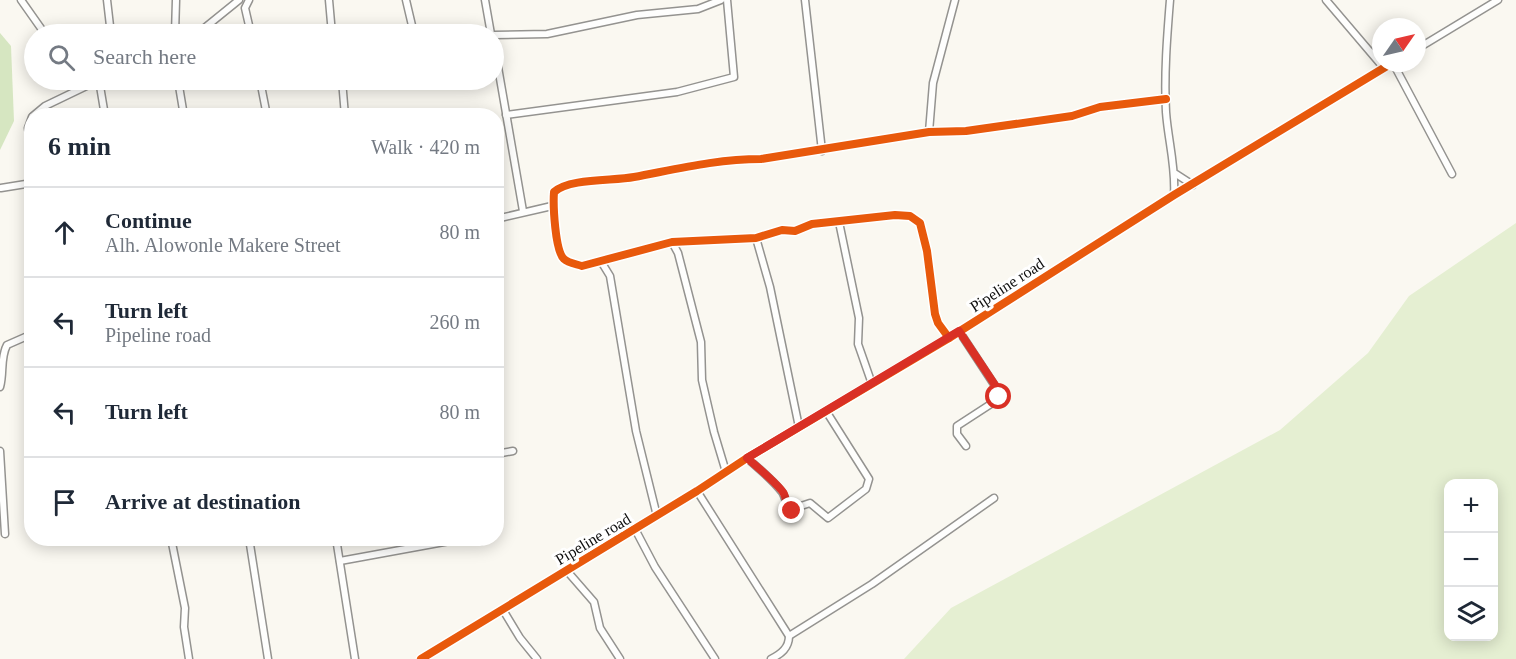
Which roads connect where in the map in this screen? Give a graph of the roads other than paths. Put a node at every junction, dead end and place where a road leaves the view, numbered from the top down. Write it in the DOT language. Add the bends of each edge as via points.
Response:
graph roads {
  1 [pos="21,0"];
  2 [pos="107,0"];
  3 [pos="176,0"];
  4 [pos="239,0"];
  5 [pos="249,0"];
  6 [pos="329,0"];
  7 [pos="406,0"];
  8 [pos="485,0"];
  9 [pos="721,0"];
  10 [pos="727,0"];
  11 [pos="805,0"];
  12 [pos="955,0"];
  13 [pos="1170,0"];
  14 [pos="1326,0"];
  15 [pos="1498,0"];
  16 [pos="38,24"];
  17 [pos="110,24"];
  18 [pos="175,24"];
  19 [pos="209,24"];
  20 [pos="249,24"];
  21 [pos="331,24"];
  22 [pos="412,24"];
  23 [pos="489,24"];
  24 [pos="504,35"];
  25 [pos="1426,44"];
  26 [pos="1372,54"];
  27 [pos="1375,72"];
  28 [pos="1398,72"];
  29 [pos="78,90"];
  30 [pos="101,90"];
  31 [pos="180,90"];
  32 [pos="262,90"];
  33 [pos="343,90"];
  34 [pos="502,90"];
  35 [pos="1166,99"];
  36 [pos="42,108"];
  37 [pos="104,108"];
  38 [pos="183,108"];
  39 [pos="265,108"];
  40 [pos="344,108"];
  41 [pos="506,115"];
  42 [pos="929,132"];
  43 [pos="822,151"];
  44 [pos="1176,174"];
  45 [pos="1452,174"];
  46 [pos="24,184"];
  47 [pos="1193,185"];
  48 [pos="1,188"];
  49 [pos="1174,195"];
  50 [pos="552,206"];
  51 [pos="523,211"];
  52 [pos="504,217"];
  53 [pos="839,222"];
  54 [pos="756,238"];
  55 [pos="672,242"];
  56 [pos="602,262"];
  57 [pos="959,331"];
  58 [pos="24,338"];
  59 [pos="949,338"];
  60 [pos="872,384"];
  61 [pos="0,387"];
  62 [pos="826,411"];
  63 [pos="799,427"];
  64 [pos="966,446"];
  65 [pos="0,451"];
  66 [pos="513,451"];
  67 [pos="504,453"];
  68 [pos="747,458"];
  69 [pos="726,472"];
  70 [pos="697,491"];
  71 [pos="994,498"];
  72 [pos="657,516"];
  73 [pos="635,529"];
  74 [pos="5,534"];
  75 [pos="173,546"];
  76 [pos="250,546"];
  77 [pos="337,546"];
  78 [pos="422,546"];
  79 [pos="340,561"];
  80 [pos="567,571"];
  81 [pos="503,610"];
  82 [pos="789,636"];
  83 [pos="189,659"];
  84 [pos="268,659"];
  85 [pos="355,659"];
  86 [pos="421,659"];
  87 [pos="537,659"];
  88 [pos="620,659"];
  89 [pos="715,659"];
  90 [pos="771,659"];
  1 -- 16 [label="street"];
  2 -- 17 [label="street"];
  3 -- 18 [label="street"];
  4 -- 19 [label="street"];
  5 -- 20 [label="street" via="245,8"];
  6 -- 21 [label="street"];
  7 -- 22 [label="street"];
  8 -- 23 [label="street"];
  9 -- 24 [label="street" via="698,9 638,15 547,34"];
  10 -- 41 [label="street" via="735,77 677,92"];
  11 -- 43 [label="street"];
  12 -- 42 [label="street" via="933,83"];
  13 -- 35 [label="street"];
  14 -- 26 [label="street"];
  15 -- 25 [label="street"];
  27 -- 47 [label="street, Pipeline road"];
  28 -- 45 [label="street"];
  29 -- 36 [label="street"];
  30 -- 37 [label="street"];
  31 -- 38 [label="street"];
  32 -- 39 [label="street"];
  33 -- 40 [label="street"];
  34 -- 41 [label="street"];
  35 -- 42 [label="street" via="966,131"];
  35 -- 44 [label="street"];
  41 -- 51 [label="street"];
  42 -- 43 [label="street"];
  43 -- 50 [label="street" via="717,161 569,184 554,192"];
  44 -- 47 [label="street"];
  44 -- 49 [label="street"];
  46 -- 48 [label="street"];
  47 -- 49 [label="street, Pipeline road"];
  49 -- 57 [label="street, Pipeline road"];
  50 -- 51 [label="street"];
  50 -- 56 [label="street" via="563,259 582,266"];
  51 -- 52 [label="street"];
  53 -- 54 [label="street"];
  53 -- 59 [label="street" via="895,215 910,216 920,223 935,314"];
  53 -- 60 [label="street" via="859,318 858,344"];
  54 -- 55 [label="street"];
  54 -- 63 [label="street"];
  55 -- 56 [label="street"];
  55 -- 69 [label="street" via="699,334 702,380"];
  56 -- 72 [label="street" via="610,276 636,431"];
  57 -- 59 [label="street, Pipeline road"];
  57 -- 64 [label="street" via="999,392 997,400 957,426 957,434"];
  58 -- 61 [label="street" via="7,345"];
  59 -- 60 [label="street, Pipeline road"];
  60 -- 62 [label="street, Pipeline road"];
  62 -- 63 [label="street, Pipeline road"];
  62 -- 68 [label="street" via="869,479 866,489 843,505 834,517 828,518 810,503 789,510 784,494 772,479"];
  63 -- 68 [label="street, Pipeline road"];
  65 -- 74 [label="street"];
  66 -- 67 [label="street"];
  68 -- 69 [label="street, Pipeline road"];
  69 -- 70 [label="street, Pipeline road"];
  70 -- 72 [label="street, Pipeline road"];
  70 -- 82 [label="street"];
  71 -- 82 [label="street" via="872,584"];
  72 -- 73 [label="street, Pipeline road"];
  73 -- 80 [label="street, Pipeline road"];
  73 -- 89 [label="street"];
  75 -- 83 [label="street" via="185,608"];
  76 -- 84 [label="street"];
  77 -- 79 [label="street"];
  78 -- 79 [label="street"];
  79 -- 85 [label="street"];
  80 -- 81 [label="street, Pipeline road"];
  80 -- 88 [label="street" via="594,602 600,628"];
  81 -- 86 [label="street, Pipeline road"];
  81 -- 87 [label="street"];
  82 -- 90 [label="street" via="789,644"];
}
